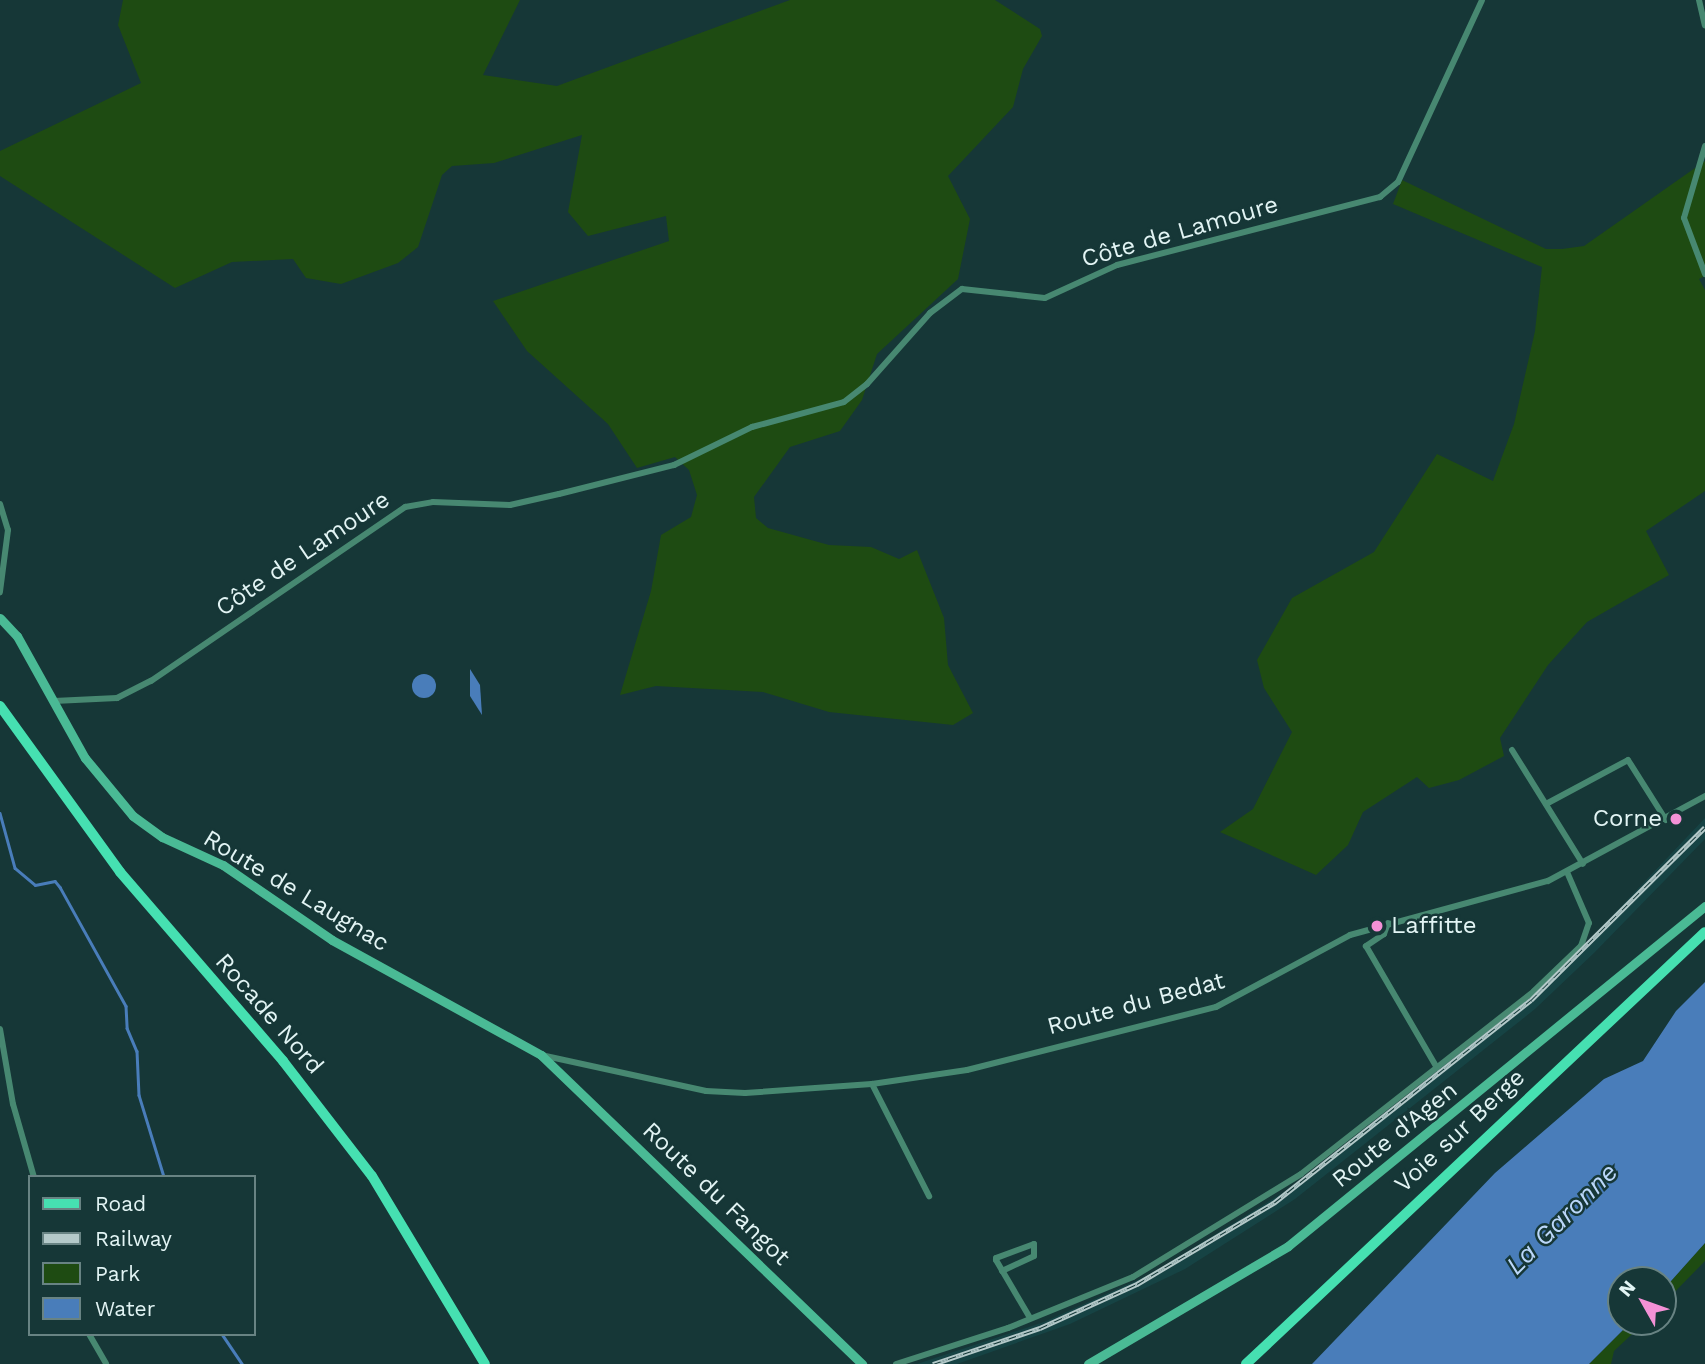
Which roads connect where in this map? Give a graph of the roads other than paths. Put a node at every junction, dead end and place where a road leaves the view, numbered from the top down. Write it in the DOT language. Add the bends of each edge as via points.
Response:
graph roads {
  1 [pos="1482,0"];
  2 [pos="1699,0"];
  3 [pos="1705,25"];
  4 [pos="1705,146"];
  5 [pos="1705,274"];
  6 [pos="0,504"];
  7 [pos="0,592"];
  8 [pos="0,618"];
  9 [pos="54,701"];
  10 [pos="0,706"];
  11 [pos="1512,750"];
  12 [pos="1705,796"];
  13 [pos="1546,804"];
  14 [pos="1666,820"];
  15 [pos="1583,864"];
  16 [pos="1567,872"];
  17 [pos="1705,906"];
  18 [pos="1388,923"];
  19 [pos="1705,932"];
  20 [pos="0,1029"];
  21 [pos="541,1055"];
  22 [pos="1437,1068"];
  23 [pos="872,1084"];
  24 [pos="33,1175"];
  25 [pos="929,1196"];
  26 [pos="1002,1271"];
  27 [pos="1030,1318"];
  28 [pos="90,1336"];
  29 [pos="106,1364"];
  30 [pos="485,1364"];
  31 [pos="862,1364"];
  32 [pos="895,1364"];
  33 [pos="1088,1364"];
  34 [pos="1246,1364"];
  1 -- 9 [label="street, Côte de Lamoure" via="1390,190 1117,265 1045,299 962,289 930,313 867,384 844,402 752,427 674,465 559,494 510,505 433,502 405,507 151,681 117,698"];
  2 -- 3 [label="street"];
  4 -- 5 [label="street" via="1684,218"];
  6 -- 7 [label="street" via="8,530"];
  8 -- 9 [label="street, Route de Laugnac" via="17,636"];
  9 -- 21 [label="street, Route de Laugnac" via="85,758 147,828 223,865 332,940"];
  10 -- 30 [label="main road, Rocade Nord" via="120,872 283,1061 372,1175"];
  11 -- 13 [label="street"];
  12 -- 14 [label="street, Route du Bedat"];
  13 -- 14 [label="street" via="1628,760"];
  13 -- 15 [label="street"];
  14 -- 15 [label="street, Route du Bedat"];
  15 -- 16 [label="street, Route du Bedat"];
  16 -- 18 [label="street, Route du Bedat" via="1527,890"];
  16 -- 22 [label="street" via="1586,912 1589,929 1581,946"];
  17 -- 33 [label="street, Route d'Agen" via="1288,1246"];
  18 -- 22 [label="street" via="1384,934 1366,946"];
  18 -- 23 [label="street, Route du Bedat" via="1322,948 1216,1007 967,1070"];
  19 -- 34 [label="main road, Voie sur Berge"];
  20 -- 24 [label="street" via="13,1104"];
  21 -- 23 [label="street, Route du Bedat" via="706,1091"];
  21 -- 31 [label="street, Route du Fangot"];
  22 -- 27 [label="street" via="1301,1174 1190,1247 1133,1277"];
  23 -- 25 [label="street"];
  26 -- 26 [label="street" via="997,1256 1034,1244 1034,1256"];
  26 -- 27 [label="street"];
  27 -- 32 [label="street"];
  28 -- 29 [label="street"];
}
